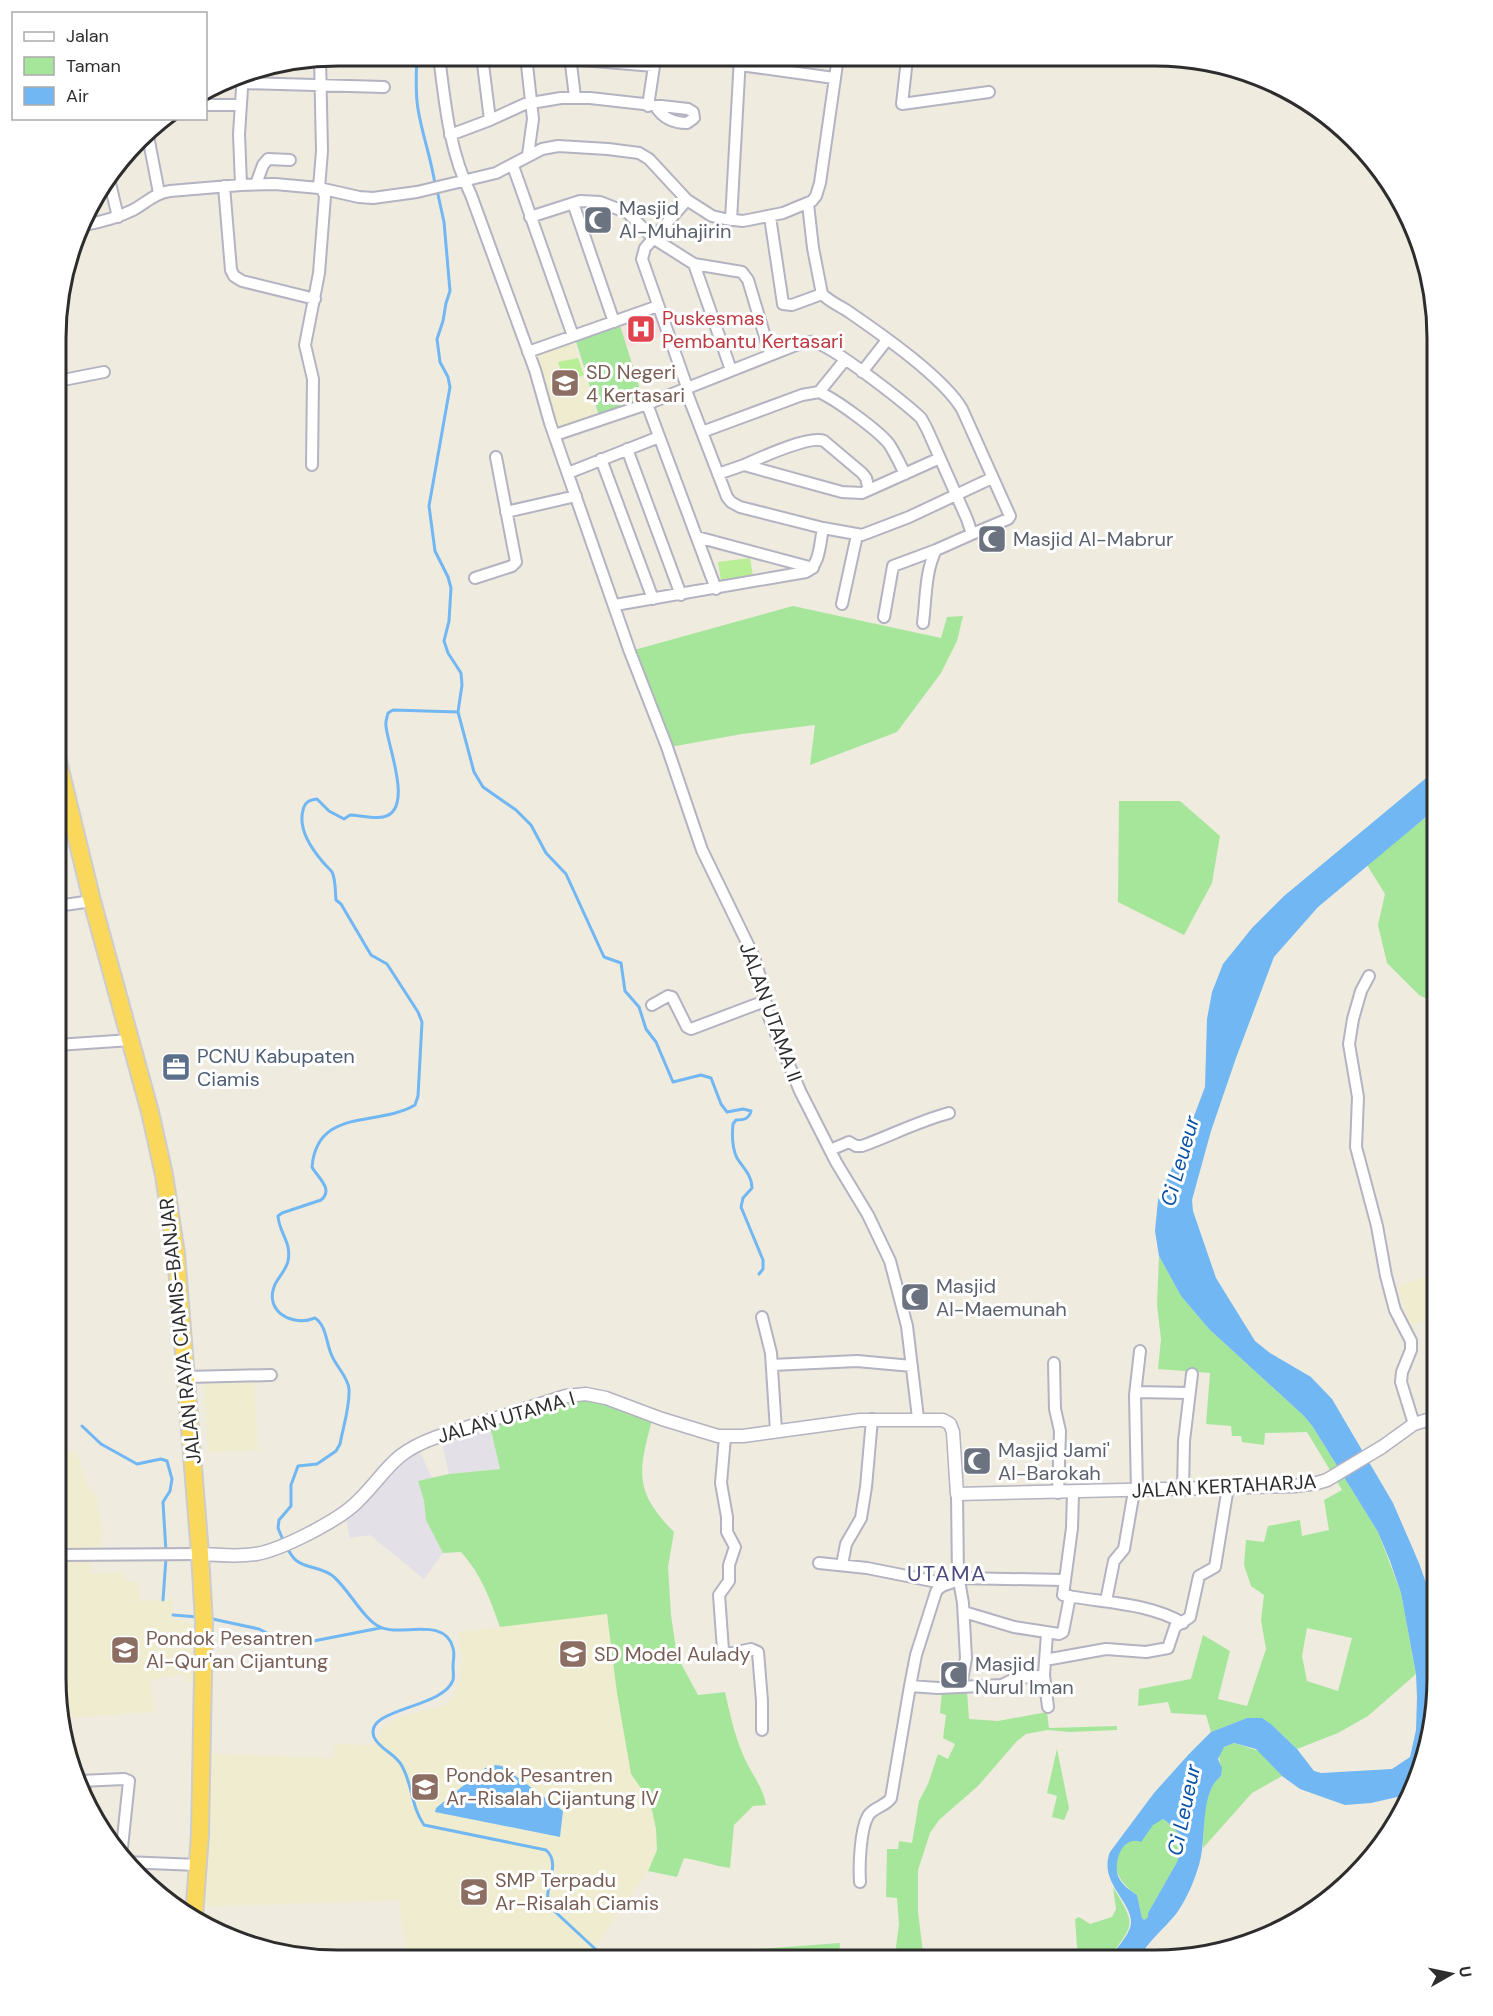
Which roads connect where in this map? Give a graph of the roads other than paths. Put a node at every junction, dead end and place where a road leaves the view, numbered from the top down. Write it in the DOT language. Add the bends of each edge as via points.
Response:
graph roads {
  1 [pos="440,66"];
  2 [pos="483,66"];
  3 [pos="527,66"];
  4 [pos="571,66"];
  5 [pos="655,66"];
  6 [pos="740,66"];
  7 [pos="768,66"];
  8 [pos="836,66"];
  9 [pos="906,66"];
  10 [pos="320,67"];
  11 [pos="834,78"];
  12 [pos="254,79"];
  13 [pos="241,84"];
  14 [pos="320,86"];
  15 [pos="384,87"];
  16 [pos="988,92"];
  17 [pos="575,97"];
  18 [pos="532,102"];
  19 [pos="207,105"];
  20 [pos="239,105"];
  21 [pos="490,120"];
  22 [pos="450,135"];
  23 [pos="149,143"];
  24 [pos="528,155"];
  25 [pos="290,160"];
  26 [pos="513,165"];
  27 [pos="464,181"];
  28 [pos="241,184"];
  29 [pos="256,184"];
  30 [pos="224,186"];
  31 [pos="320,188"];
  32 [pos="111,189"];
  33 [pos="159,194"];
  34 [pos="687,200"];
  35 [pos="573,203"];
  36 [pos="808,204"];
  37 [pos="118,217"];
  38 [pos="530,217"];
  39 [pos="770,217"];
  40 [pos="731,220"];
  41 [pos="92,223"];
  42 [pos="653,238"];
  43 [pos="694,264"];
  44 [pos="822,294"];
  45 [pos="315,299"];
  46 [pos="658,306"];
  47 [pos="614,322"];
  48 [pos="573,336"];
  49 [pos="887,340"];
  50 [pos="528,352"];
  51 [pos="773,354"];
  52 [pos="845,360"];
  53 [pos="731,370"];
  54 [pos="104,372"];
  55 [pos="862,372"];
  56 [pos="66,379"];
  57 [pos="686,387"];
  58 [pos="819,392"];
  59 [pos="647,404"];
  60 [pos="702,432"];
  61 [pos="555,435"];
  62 [pos="659,437"];
  63 [pos="627,449"];
  64 [pos="496,457"];
  65 [pos="940,458"];
  66 [pos="601,459"];
  67 [pos="312,465"];
  68 [pos="744,465"];
  69 [pos="568,473"];
  70 [pos="718,474"];
  71 [pos="905,474"];
  72 [pos="992,478"];
  73 [pos="869,490"];
  74 [pos="576,496"];
  75 [pos="957,496"];
  76 [pos="506,512"];
  77 [pos="823,528"];
  78 [pos="972,534"];
  79 [pos="858,535"];
  80 [pos="697,537"];
  81 [pos="936,550"];
  82 [pos="813,568"];
  83 [pos="475,578"];
  84 [pos="716,589"];
  85 [pos="681,595"];
  86 [pos="653,599"];
  87 [pos="842,604"];
  88 [pos="615,605"];
  89 [pos="884,617"];
  90 [pos="924,623"];
  91 [pos="66,794"];
  92 [pos="92,902"];
  93 [pos="66,905"];
  94 [pos="1369,976"];
  95 [pos="765,1001"];
  96 [pos="652,1005"];
  97 [pos="131,1040"];
  98 [pos="66,1044"];
  99 [pos="949,1113"];
  100 [pos="832,1150"];
  101 [pos="762,1317"];
  102 [pos="1140,1351"];
  103 [pos="1054,1362"];
  104 [pos="772,1365"];
  105 [pos="912,1366"];
  106 [pos="1192,1374"];
  107 [pos="271,1375"];
  108 [pos="187,1377"];
  109 [pos="1136,1392"];
  110 [pos="1189,1393"];
  111 [pos="918,1418"];
  112 [pos="872,1419"];
  113 [pos="1427,1420"];
  114 [pos="1414,1424"];
  115 [pos="776,1431"];
  116 [pos="725,1437"];
  117 [pos="1228,1488"];
  118 [pos="1183,1490"];
  119 [pos="1136,1491"];
  120 [pos="1058,1493"];
  121 [pos="1073,1493"];
  122 [pos="957,1494"];
  123 [pos="200,1554"];
  124 [pos="66,1556"];
  125 [pos="819,1563"];
  126 [pos="842,1564"];
  127 [pos="954,1580"];
  128 [pos="1064,1580"];
  129 [pos="1070,1596"];
  130 [pos="1106,1601"];
  131 [pos="964,1612"];
  132 [pos="1183,1623"];
  133 [pos="1047,1634"];
  134 [pos="1045,1660"];
  135 [pos="1044,1675"];
  136 [pos="910,1686"];
  137 [pos="961,1686"];
  138 [pos="1048,1707"];
  139 [pos="762,1730"];
  140 [pos="87,1781"];
  141 [pos="122,1844"];
  142 [pos="139,1863"];
  143 [pos="198,1866"];
  144 [pos="860,1882"];
  145 [pos="195,1909"];
  1 -- 22 [label="street, JALAN UTAMA II"];
  2 -- 21 [label="street"];
  3 -- 18 [label="street"];
  4 -- 17 [label="street"];
  5 -- 17 [label="street" via="652,106"];
  6 -- 40 [label="street"];
  7 -- 11 [label="street"];
  8 -- 11 [label="street"];
  9 -- 16 [label="street" via="902,104"];
  10 -- 14 [label="street"];
  11 -- 36 [label="street" via="820,183"];
  12 -- 14 [label="street"];
  13 -- 20 [label="street"];
  14 -- 15 [label="street"];
  14 -- 31 [label="street"];
  17 -- 18 [label="street"];
  18 -- 21 [label="street"];
  18 -- 24 [label="street"];
  19 -- 20 [label="street"];
  20 -- 28 [label="street"];
  21 -- 22 [label="street"];
  22 -- 27 [label="street, JALAN UTAMA II"];
  23 -- 33 [label="street"];
  24 -- 26 [label="street"];
  24 -- 34 [label="street" via="558,146 635,152 649,159"];
  25 -- 29 [label="street" via="268,159"];
  26 -- 27 [label="street"];
  26 -- 38 [label="street"];
  27 -- 31 [label="street" via="369,198"];
  27 -- 50 [label="street, JALAN UTAMA II"];
  28 -- 29 [label="street"];
  28 -- 30 [label="street"];
  29 -- 31 [label="street"];
  30 -- 33 [label="street"];
  30 -- 45 [label="street" via="234,276"];
  31 -- 45 [label="street" via="325,196"];
  32 -- 37 [label="street"];
  33 -- 37 [label="street"];
  34 -- 40 [label="street" via="712,216"];
  34 -- 42 [label="street"];
  35 -- 38 [label="street"];
  35 -- 42 [label="street" via="591,201 620,208"];
  35 -- 47 [label="street"];
  36 -- 39 [label="street"];
  36 -- 44 [label="street"];
  37 -- 41 [label="street"];
  38 -- 48 [label="street"];
  39 -- 40 [label="street"];
  39 -- 44 [label="street" via="783,304 792,305"];
  42 -- 43 [label="street"];
  42 -- 46 [label="street" via="642,259"];
  43 -- 51 [label="street" via="744,274"];
  43 -- 53 [label="street"];
  44 -- 49 [label="street"];
  45 -- 67 [label="street" via="305,345 313,379"];
  46 -- 47 [label="street"];
  46 -- 57 [label="street"];
  47 -- 48 [label="street"];
  48 -- 50 [label="street"];
  49 -- 55 [label="street"];
  49 -- 72 [label="street" via="957,401"];
  50 -- 61 [label="street, JALAN UTAMA II"];
  51 -- 52 [label="street" via="812,342"];
  51 -- 53 [label="street"];
  52 -- 55 [label="street"];
  52 -- 58 [label="street"];
  53 -- 57 [label="street"];
  54 -- 56 [label="street"];
  55 -- 65 [label="street" via="921,418"];
  57 -- 59 [label="street"];
  57 -- 60 [label="street"];
  58 -- 60 [label="street"];
  58 -- 71 [label="street" via="883,437"];
  59 -- 61 [label="street"];
  59 -- 62 [label="street"];
  60 -- 70 [label="street"];
  61 -- 69 [label="street, JALAN UTAMA II"];
  62 -- 63 [label="street"];
  62 -- 80 [label="street"];
  63 -- 66 [label="street"];
  63 -- 85 [label="street"];
  64 -- 76 [label="street"];
  65 -- 71 [label="street"];
  65 -- 75 [label="street"];
  66 -- 69 [label="street"];
  66 -- 86 [label="street"];
  68 -- 70 [label="street"];
  68 -- 73 [label="street" via="842,492 858,494"];
  68 -- 73 [label="street" via="818,439 857,468 866,478"];
  69 -- 74 [label="street, JALAN UTAMA II"];
  70 -- 77 [label="street" via="727,497 735,505"];
  71 -- 73 [label="street"];
  72 -- 75 [label="street"];
  72 -- 78 [label="street" via="1010,518"];
  74 -- 76 [label="street"];
  74 -- 88 [label="street, JALAN UTAMA II"];
  75 -- 78 [label="street"];
  75 -- 79 [label="street"];
  76 -- 83 [label="street" via="516,562"];
  77 -- 79 [label="street"];
  77 -- 82 [label="street"];
  78 -- 81 [label="street"];
  79 -- 87 [label="street"];
  80 -- 82 [label="street"];
  80 -- 84 [label="street"];
  81 -- 89 [label="street" via="893,566"];
  81 -- 90 [label="street" via="930,568"];
  82 -- 84 [label="street" via="796,576"];
  84 -- 85 [label="street"];
  85 -- 86 [label="street"];
  86 -- 88 [label="street"];
  88 -- 95 [label="street, JALAN UTAMA II" via="702,850 757,966"];
  91 -- 92 [label="highway, JALAN RAYA CIAMIS-BANJAR"];
  92 -- 93 [label="street"];
  92 -- 97 [label="highway, JALAN RAYA CIAMIS-BANJAR"];
  94 -- 114 [label="street" via="1361,991 1349,1044 1358,1097 1356,1147 1395,1310 1411,1341 1401,1377"];
  95 -- 96 [label="street" via="691,1029 672,997"];
  95 -- 100 [label="street, JALAN UTAMA II" via="800,1091"];
  97 -- 98 [label="street"];
  97 -- 108 [label="highway, JALAN RAYA CIAMIS-BANJAR" via="164,1174"];
  99 -- 100 [label="street" via="862,1146 847,1142"];
  100 -- 105 [label="street, JALAN UTAMA II" via="890,1261 905,1315"];
  101 -- 104 [label="street"];
  102 -- 109 [label="street"];
  103 -- 120 [label="street" via="1055,1409 1060,1431"];
  104 -- 105 [label="street" via="857,1361"];
  104 -- 115 [label="street"];
  105 -- 111 [label="street, JALAN UTAMA II"];
  106 -- 110 [label="street"];
  107 -- 108 [label="street"];
  108 -- 123 [label="highway, JALAN RAYA CIAMIS-BANJAR"];
  109 -- 110 [label="street"];
  109 -- 119 [label="street"];
  110 -- 118 [label="street"];
  111 -- 112 [label="street, JALAN UTAMA I"];
  111 -- 122 [label="street, JALAN UTAMA I" via="943,1420 952,1428"];
  112 -- 115 [label="street, JALAN UTAMA I"];
  112 -- 126 [label="street" via="861,1518 846,1544"];
  113 -- 114 [label="street, JALAN KERTAHARJA"];
  114 -- 117 [label="street, JALAN KERTAHARJA" via="1327,1480 1305,1485"];
  115 -- 116 [label="street, JALAN UTAMA I"];
  116 -- 123 [label="street, JALAN UTAMA I" via="606,1398 566,1396 413,1446 393,1460 351,1507 282,1545 246,1556"];
  116 -- 139 [label="street" via="721,1483 727,1532 735,1547 729,1581 719,1595 723,1650 728,1654 751,1648 758,1652"];
  117 -- 118 [label="street, JALAN KERTAHARJA"];
  117 -- 132 [label="street" via="1215,1564 1199,1576 1191,1615"];
  118 -- 119 [label="street, JALAN KERTAHARJA"];
  119 -- 121 [label="street, JALAN KERTAHARJA"];
  119 -- 130 [label="street" via="1124,1550 1114,1561"];
  120 -- 121 [label="street, JALAN KERTAHARJA"];
  120 -- 122 [label="street, JALAN KERTAHARJA"];
  121 -- 128 [label="street"];
  122 -- 127 [label="street"];
  123 -- 124 [label="street"];
  123 -- 143 [label="highway, JALAN RAYA CIAMIS-BANJAR" via="204,1618"];
  125 -- 126 [label="street"];
  126 -- 127 [label="street"];
  127 -- 128 [label="street"];
  127 -- 131 [label="street" via="960,1586"];
  127 -- 136 [label="street" via="936,1592"];
  128 -- 129 [label="street" via="1062,1593"];
  129 -- 130 [label="street"];
  129 -- 133 [label="street" via="1062,1633"];
  130 -- 132 [label="street" via="1163,1613"];
  131 -- 133 [label="street"];
  131 -- 137 [label="street" via="966,1663"];
  132 -- 134 [label="street" via="1175,1627 1165,1649 1106,1650"];
  133 -- 134 [label="street"];
  134 -- 135 [label="street"];
  135 -- 137 [label="street" via="1014,1679 1002,1685"];
  135 -- 138 [label="street"];
  136 -- 137 [label="street"];
  136 -- 144 [label="street" via="892,1793 889,1801 867,1818 860,1853"];
  140 -- 141 [label="street" via="129,1781"];
  142 -- 143 [label="street"];
  143 -- 145 [label="highway, JALAN RAYA CIAMIS-BANJAR"];
}
